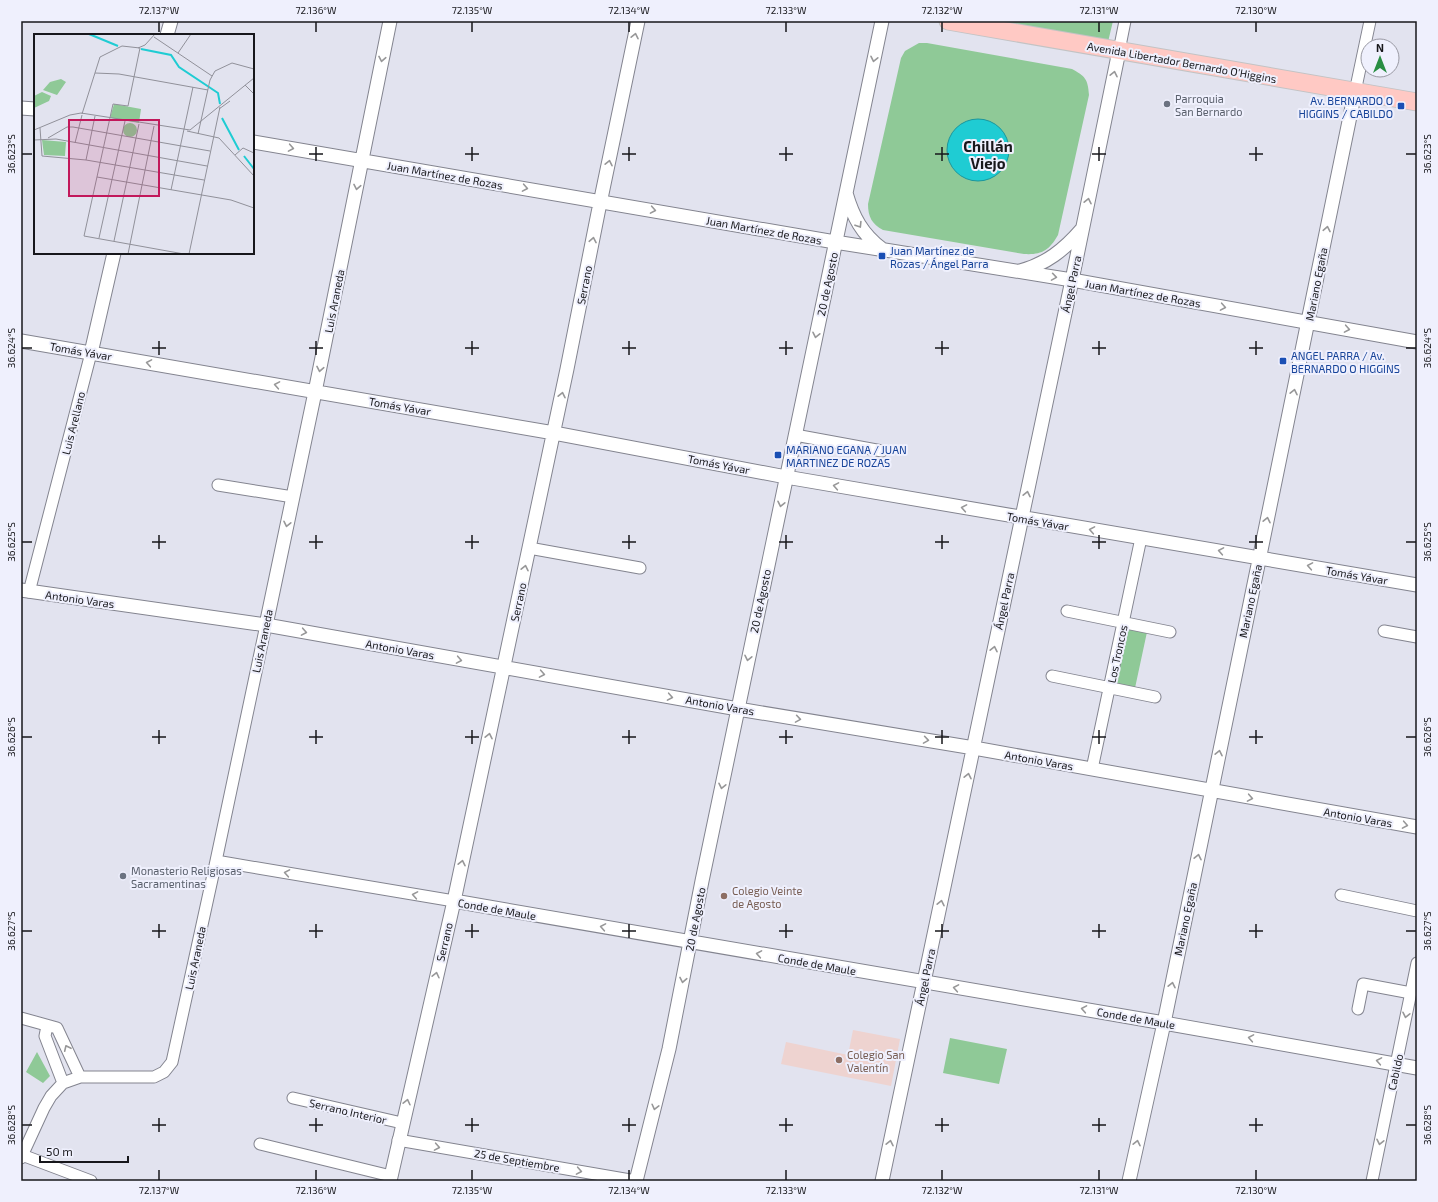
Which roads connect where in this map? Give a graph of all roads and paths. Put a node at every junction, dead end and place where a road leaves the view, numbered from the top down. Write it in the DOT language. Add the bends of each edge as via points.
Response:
graph roads {
  1 [pos="171,21"];
  2 [pos="390,21"];
  3 [pos="638,21"];
  4 [pos="882,21"];
  5 [pos="948,21"];
  6 [pos="1125,21"];
  7 [pos="1370,21"];
  8 [pos="167,34"];
  9 [pos="1119,51"];
  10 [pos="1355,92"];
  11 [pos="1417,102"];
  12 [pos="21,108"];
  13 [pos="34,109"];
  14 [pos="254,142"];
  15 [pos="362,161"];
  16 [pos="846,193"];
  17 [pos="600,201"];
  18 [pos="1083,228"];
  19 [pos="835,242"];
  20 [pos="883,250"];
  21 [pos="114,254"];
  22 [pos="1018,272"];
  23 [pos="1072,280"];
  24 [pos="1308,322"];
  25 [pos="21,341"];
  26 [pos="1417,342"];
  27 [pos="91,353"];
  28 [pos="315,392"];
  29 [pos="554,433"];
  30 [pos="795,435"];
  31 [pos="882,451"];
  32 [pos="786,477"];
  33 [pos="218,485"];
  34 [pos="293,496"];
  35 [pos="1022,518"];
  36 [pos="1141,538"];
  37 [pos="529,548"];
  38 [pos="1259,558"];
  39 [pos="640,568"];
  40 [pos="1417,585"];
  41 [pos="25,591"];
  42 [pos="1067,611"];
  43 [pos="1123,623"];
  44 [pos="266,625"];
  45 [pos="1384,631"];
  46 [pos="1170,632"];
  47 [pos="1417,637"];
  48 [pos="504,667"];
  49 [pos="1052,676"];
  50 [pos="1110,688"];
  51 [pos="1155,697"];
  52 [pos="738,709"];
  53 [pos="974,748"];
  54 [pos="1092,769"];
  55 [pos="1211,791"];
  56 [pos="1417,827"];
  57 [pos="216,861"];
  58 [pos="1341,895"];
  59 [pos="454,901"];
  60 [pos="1417,911"];
  61 [pos="690,942"];
  62 [pos="1417,963"];
  63 [pos="924,982"];
  64 [pos="1411,993"];
  65 [pos="1358,1009"];
  66 [pos="21,1018"];
  67 [pos="1164,1023"];
  68 [pos="48,1026"];
  69 [pos="1396,1064"];
  70 [pos="1417,1068"];
  71 [pos="80,1077"];
  72 [pos="63,1083"];
  73 [pos="293,1098"];
  74 [pos="402,1123"];
  75 [pos="398,1140"];
  76 [pos="260,1144"];
  77 [pos="22,1157"];
  78 [pos="390,1178"];
  79 [pos="91,1181"];
  80 [pos="636,1181"];
  81 [pos="882,1181"];
  82 [pos="1129,1181"];
  83 [pos="1372,1181"];
  1 -- 8 [label="street"];
  2 -- 15 [label="street, Luis Araneda, one-way"];
  17 -- 3 [label="street, Serrano, one-way"];
  4 -- 16 [label="street, 20 de Agosto, one-way"];
  5 -- 9 [label="main road, Avenida Libertador Bernardo O'Higgins"];
  6 -- 9 [label="street, Ángel Parra"];
  7 -- 10 [label="street, Mariano Egaña"];
  9 -- 10 [label="main road, Avenida Libertador Bernardo O'Higgins"];
  18 -- 9 [label="street, Ángel Parra, one-way"];
  10 -- 11 [label="main road, Avenida Libertador Bernardo O'Higgins"];
  24 -- 10 [label="street, Mariano Egaña, one-way"];
  12 -- 13 [label="street"];
  14 -- 15 [label="street, Juan Martínez de Rozas, one-way"];
  15 -- 17 [label="street, Juan Martínez de Rozas, one-way"];
  15 -- 28 [label="street, Luis Araneda, one-way"];
  16 -- 19 [label="street, 20 de Agosto"];
  16 -- 20 [label="street, one-way" via="859,225"];
  17 -- 19 [label="street, Juan Martínez de Rozas, one-way"];
  29 -- 17 [label="street, Serrano, one-way"];
  18 -- 22 [label="street" via="1055,256 1044,263"];
  18 -- 23 [label="street, Ángel Parra"];
  19 -- 20 [label="street, Juan Martínez de Rozas"];
  19 -- 30 [label="street, 20 de Agosto, one-way"];
  20 -- 22 [label="street, Juan Martínez de Rozas"];
  21 -- 27 [label="street, Luis Arellano"];
  22 -- 23 [label="street, Juan Martínez de Rozas, one-way"];
  23 -- 24 [label="street, Juan Martínez de Rozas, one-way"];
  35 -- 23 [label="street, Ángel Parra, one-way"];
  24 -- 26 [label="street, Juan Martínez de Rozas, one-way"];
  38 -- 24 [label="street, Mariano Egaña, one-way"];
  25 -- 27 [label="street, Tomás Yávar"];
  28 -- 27 [label="street, Tomás Yávar, one-way"];
  27 -- 41 [label="street, Luis Arellano"];
  28 -- 29 [label="street, Tomás Yávar"];
  28 -- 34 [label="street, Luis Araneda"];
  29 -- 32 [label="street, Tomás Yávar"];
  29 -- 37 [label="street, Serrano"];
  30 -- 31 [label="street"];
  30 -- 32 [label="street, 20 de Agosto"];
  35 -- 32 [label="street, Tomás Yávar, one-way"];
  32 -- 52 [label="street, 20 de Agosto, one-way"];
  33 -- 34 [label="street"];
  34 -- 44 [label="street, Luis Araneda, one-way"];
  36 -- 35 [label="street, Tomás Yávar, one-way"];
  53 -- 35 [label="street, Ángel Parra, one-way"];
  38 -- 36 [label="street, Tomás Yávar, one-way"];
  36 -- 43 [label="street, Los Troncos"];
  37 -- 39 [label="street"];
  48 -- 37 [label="street, Serrano, one-way"];
  40 -- 38 [label="street, Tomás Yávar, one-way"];
  55 -- 38 [label="street, Mariano Egaña, one-way"];
  41 -- 44 [label="street, Antonio Varas"];
  42 -- 43 [label="street"];
  43 -- 46 [label="street"];
  43 -- 50 [label="street, Los Troncos"];
  44 -- 48 [label="street, Antonio Varas, one-way"];
  44 -- 57 [label="street, Luis Araneda"];
  45 -- 47 [label="street"];
  48 -- 52 [label="street, Antonio Varas, one-way"];
  59 -- 48 [label="street, Serrano, one-way"];
  49 -- 50 [label="street"];
  50 -- 51 [label="street"];
  50 -- 54 [label="street, Los Troncos"];
  52 -- 53 [label="street, Antonio Varas, one-way"];
  52 -- 61 [label="street, 20 de Agosto, one-way"];
  53 -- 54 [label="street, Antonio Varas"];
  63 -- 53 [label="street, Ángel Parra, one-way"];
  54 -- 55 [label="street, Antonio Varas"];
  55 -- 56 [label="street, Antonio Varas, one-way"];
  67 -- 55 [label="street, Mariano Egaña, one-way"];
  59 -- 57 [label="street, Conde de Maule, one-way"];
  57 -- 71 [label="street, Luis Araneda" via="174,1056 168,1068 154,1077"];
  58 -- 60 [label="street"];
  61 -- 59 [label="street, Conde de Maule, one-way"];
  74 -- 59 [label="street, Serrano, one-way"];
  63 -- 61 [label="street, Conde de Maule, one-way"];
  61 -- 80 [label="street, 20 de Agosto, one-way" via="669,1049"];
  62 -- 64 [label="street, Cabildo"];
  67 -- 63 [label="street, Conde de Maule, one-way"];
  81 -- 63 [label="street, Ángel Parra, one-way"];
  64 -- 65 [label="street" via="1363,984"];
  64 -- 69 [label="street, Cabildo, one-way"];
  66 -- 68 [label="street"];
  69 -- 67 [label="street, Conde de Maule, one-way"];
  82 -- 67 [label="street, Mariano Egaña, one-way"];
  71 -- 68 [label="street, one-way" via="57,1028"];
  68 -- 72 [label="street" via="45,1036"];
  69 -- 70 [label="street, Conde de Maule"];
  69 -- 83 [label="street, Cabildo, one-way"];
  71 -- 72 [label="street, Luis Araneda"];
  72 -- 77 [label="street, Luis Araneda" via="44,1108"];
  73 -- 74 [label="street, Serrano Interior"];
  74 -- 75 [label="street, Serrano"];
  75 -- 78 [label="street, Serrano"];
  75 -- 80 [label="street, 25 de Septiembre, one-way"];
  76 -- 78 [label="street"];
  77 -- 79 [label="street"];
}
